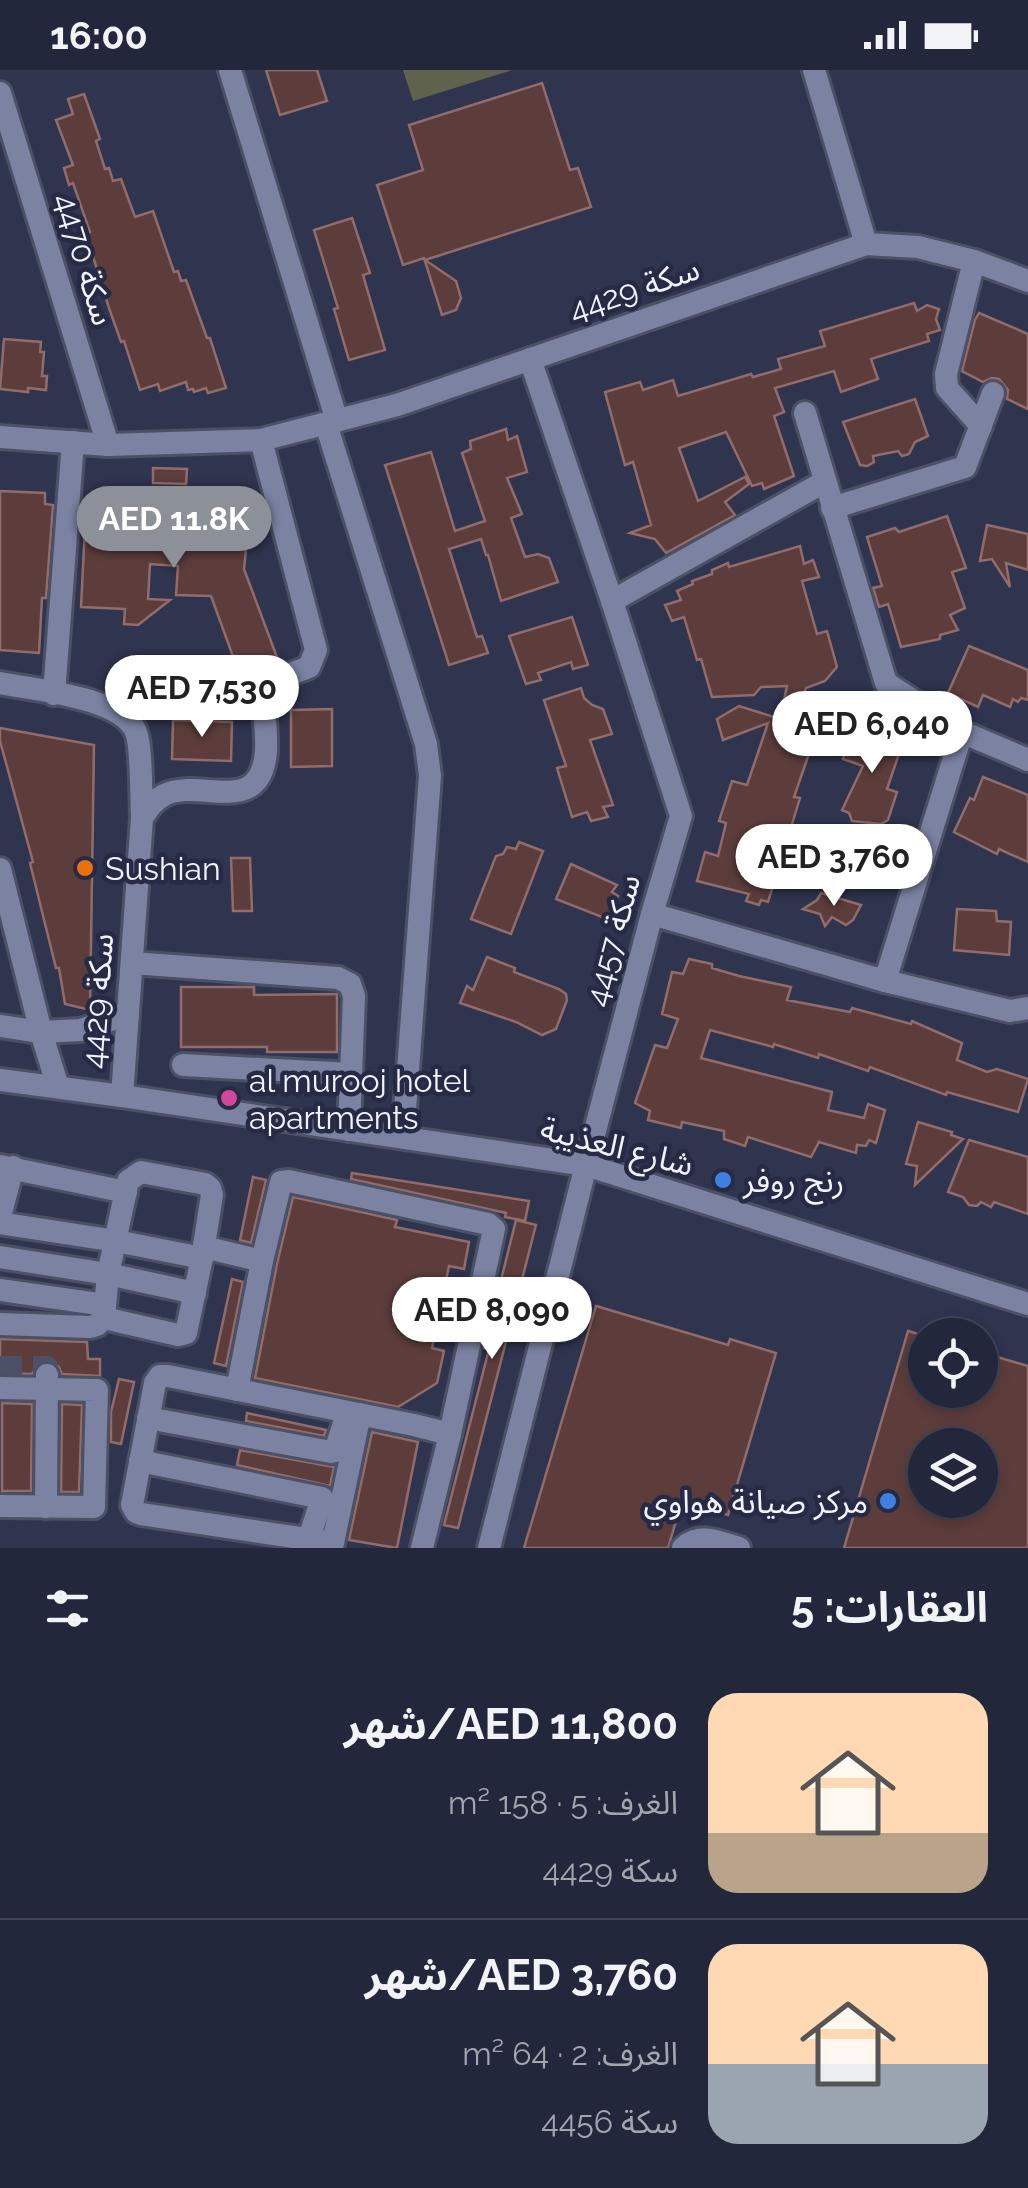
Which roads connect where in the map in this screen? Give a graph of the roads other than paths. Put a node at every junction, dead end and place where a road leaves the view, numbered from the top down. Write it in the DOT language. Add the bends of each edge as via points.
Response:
graph roads {
  1 [pos="230,70"];
  2 [pos="814,70"];
  3 [pos="0,93"];
  4 [pos="866,244"];
  5 [pos="974,261"];
  6 [pos="1028,281"];
  7 [pos="530,359"];
  8 [pos="993,393"];
  9 [pos="804,412"];
  10 [pos="331,423"];
  11 [pos="981,426"];
  12 [pos="0,437"];
  13 [pos="261,440"];
  14 [pos="73,442"];
  15 [pos="108,444"];
  16 [pos="824,482"];
  17 [pos="832,508"];
  18 [pos="612,601"];
  19 [pos="0,683"];
  20 [pos="54,694"];
  21 [pos="962,732"];
  22 [pos="1028,760"];
  23 [pos="142,818"];
  24 [pos="0,869"];
  25 [pos="652,914"];
  26 [pos="132,963"];
  27 [pos="885,981"];
  28 [pos="1028,1008"];
  29 [pos="128,1014"];
  30 [pos="0,1026"];
  31 [pos="41,1032"];
  32 [pos="183,1064"];
  33 [pos="351,1074"];
  34 [pos="0,1080"];
  35 [pos="58,1088"];
  36 [pos="122,1096"];
  37 [pos="349,1130"];
  38 [pos="403,1138"];
  39 [pos="586,1165"];
  40 [pos="6,1167"];
  41 [pos="126,1192"];
  42 [pos="0,1216"];
  43 [pos="116,1240"];
  44 [pos="203,1252"];
  45 [pos="0,1257"];
  46 [pos="262,1261"];
  47 [pos="108,1274"];
  48 [pos="0,1290"];
  49 [pos="195,1294"];
  50 [pos="1028,1304"];
  51 [pos="104,1311"];
  52 [pos="0,1324"];
  53 [pos="161,1331"];
  54 [pos="160,1376"];
  55 [pos="47,1382"];
  56 [pos="0,1388"];
  57 [pos="238,1390"];
  58 [pos="354,1413"];
  59 [pos="148,1418"];
  60 [pos="450,1434"];
  61 [pos="140,1461"];
  62 [pos="0,1506"];
  63 [pos="46,1507"];
  64 [pos="307,1543"];
  65 [pos="422,1548"];
  66 [pos="490,1548"];
  67 [pos="683,1548"];
  68 [pos="739,1548"];
  1 -- 10 [label="street"];
  2 -- 4 [label="street"];
  3 -- 15 [label="street, سكة 4470"];
  4 -- 5 [label="street, سكة 4429" via="918,247"];
  4 -- 7 [label="street, سكة 4429"];
  5 -- 6 [label="street, سكة 4429"];
  5 -- 11 [label="street" via="946,374 947,388"];
  7 -- 10 [label="street, سكة 4429"];
  7 -- 18 [label="street, سكة 4457"];
  8 -- 11 [label="street"];
  9 -- 16 [label="street"];
  10 -- 13 [label="street, سكة 4429"];
  10 -- 38 [label="street" via="430,776"];
  11 -- 17 [label="street" via="964,467"];
  12 -- 14 [label="street, سكة 4429"];
  13 -- 15 [label="street, سكة 4429"];
  13 -- 23 [label="street" via="316,650 309,667 278,678 263,695 266,753 260,777 230,792 164,795"];
  14 -- 15 [label="street, سكة 4429"];
  14 -- 20 [label="street"];
  16 -- 17 [label="street"];
  16 -- 18 [label="street"];
  17 -- 21 [label="street" via="886,683"];
  18 -- 25 [label="street, سكة 4457" via="681,816"];
  19 -- 20 [label="street"];
  20 -- 23 [label="street, سكة 4429" via="89,701 130,722 138,736"];
  21 -- 22 [label="street"];
  21 -- 27 [label="street"];
  23 -- 26 [label="street, سكة 4429"];
  24 -- 31 [label="street"];
  25 -- 27 [label="street"];
  25 -- 39 [label="street, سكة 4457"];
  26 -- 29 [label="street, سكة 4429"];
  26 -- 33 [label="street" via="350,984"];
  27 -- 28 [label="street" via="1010,1011"];
  29 -- 31 [label="street" via="82,1030"];
  29 -- 36 [label="street, سكة 4429"];
  30 -- 31 [label="street"];
  31 -- 35 [label="street"];
  32 -- 33 [label="street"];
  33 -- 37 [label="street"];
  34 -- 35 [label="street, شارع العذيبة"];
  35 -- 36 [label="street, شارع العذيبة"];
  36 -- 37 [label="street, شارع العذيبة"];
  37 -- 38 [label="street, شارع العذيبة"];
  38 -- 39 [label="street, شارع العذيبة"];
  39 -- 50 [label="street, شارع العذيبة"];
  39 -- 66 [label="street, سكة 4457"];
  40 -- 41 [label="street"];
  40 -- 42 [label="street"];
  41 -- 43 [label="street"];
  41 -- 44 [label="street" via="141,1172 205,1184 212,1194"];
  42 -- 43 [label="street"];
  43 -- 44 [label="street"];
  43 -- 47 [label="street"];
  44 -- 46 [label="street"];
  44 -- 49 [label="street"];
  45 -- 47 [label="street"];
  46 -- 57 [label="street"];
  46 -- 60 [label="street" via="281,1182 494,1229"];
  47 -- 49 [label="street"];
  47 -- 51 [label="street"];
  48 -- 51 [label="street"];
  49 -- 53 [label="street" via="186,1333"];
  51 -- 52 [label="street" via="90,1327"];
  51 -- 53 [label="street"];
  53 -- 54 [label="street"];
  54 -- 57 [label="street"];
  54 -- 59 [label="street"];
  55 -- 56 [label="street"];
  55 -- 63 [label="street"];
  55 -- 63 [label="street" via="97,1390 94,1507"];
  57 -- 58 [label="street"];
  58 -- 59 [label="street" via="331,1452"];
  58 -- 60 [label="street"];
  58 -- 64 [label="street" via="332,1543"];
  59 -- 61 [label="street"];
  60 -- 65 [label="street"];
  61 -- 64 [label="street" via="136,1512"];
  61 -- 64 [label="street" via="322,1498"];
  62 -- 63 [label="street"];
  67 -- 68 [label="street" via="707,1538"];
}
